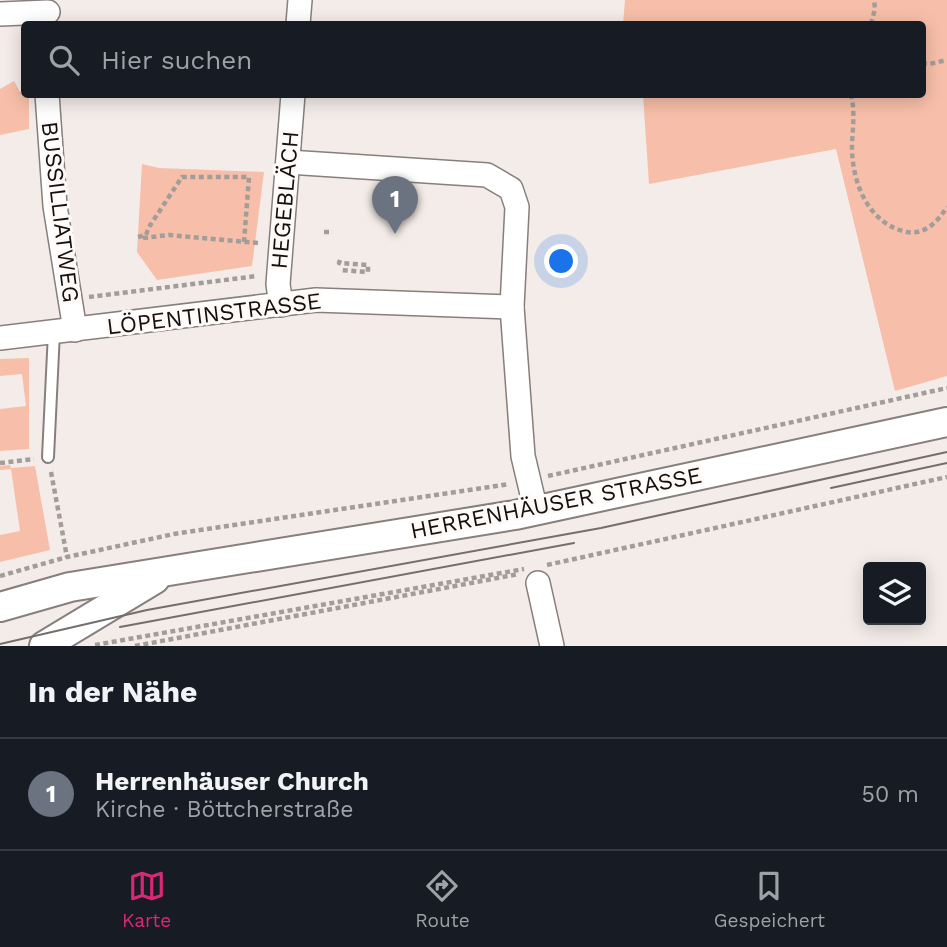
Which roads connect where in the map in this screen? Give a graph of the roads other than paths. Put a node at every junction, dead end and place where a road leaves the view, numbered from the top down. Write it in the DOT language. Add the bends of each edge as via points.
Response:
graph roads {
  1 [pos="300,0"];
  2 [pos="48,12"];
  3 [pos="0,14"];
  4 [pos="298,21"];
  5 [pos="47,98"];
  6 [pos="293,98"];
  7 [pos="288,162"];
  8 [pos="281,305"];
  9 [pos="512,307"];
  10 [pos="64,331"];
  11 [pos="0,338"];
  12 [pos="947,422"];
  13 [pos="48,457"];
  14 [pos="536,511"];
  15 [pos="164,573"];
  16 [pos="537,576"];
  17 [pos="0,607"];
  18 [pos="44,646"];
  19 [pos="552,646"];
  1 -- 4 [label="street"];
  2 -- 3 [label="street"];
  5 -- 10 [label="street, BUSSILLIATWEG" via="55,206 71,299"];
  6 -- 7 [label="street, HEGEBLÄCH"];
  7 -- 8 [label="street, HEGEBLÄCH" via="279,274"];
  7 -- 9 [label="street" via="487,175 511,189 517,207"];
  8 -- 9 [label="street, LÖPENTINSTRASSE" via="316,300"];
  8 -- 10 [label="street, LÖPENTINSTRASSE"];
  9 -- 14 [label="street" via="523,456"];
  10 -- 11 [label="street, LÖPENTINSTRASSE"];
  10 -- 13 [label="lane, BUSSILLIATWEG"];
  12 -- 14 [label="street, HERRENHÄUSER STRASSE"];
  14 -- 15 [label="street, HERRENHÄUSER STRASSE"];
  15 -- 17 [label="street, HERRENHÄUSER STRASSE" via="70,587"];
  15 -- 18 [label="street, HERRENHÄUSER STRASSE"];
  16 -- 19 [label="street"];
}
